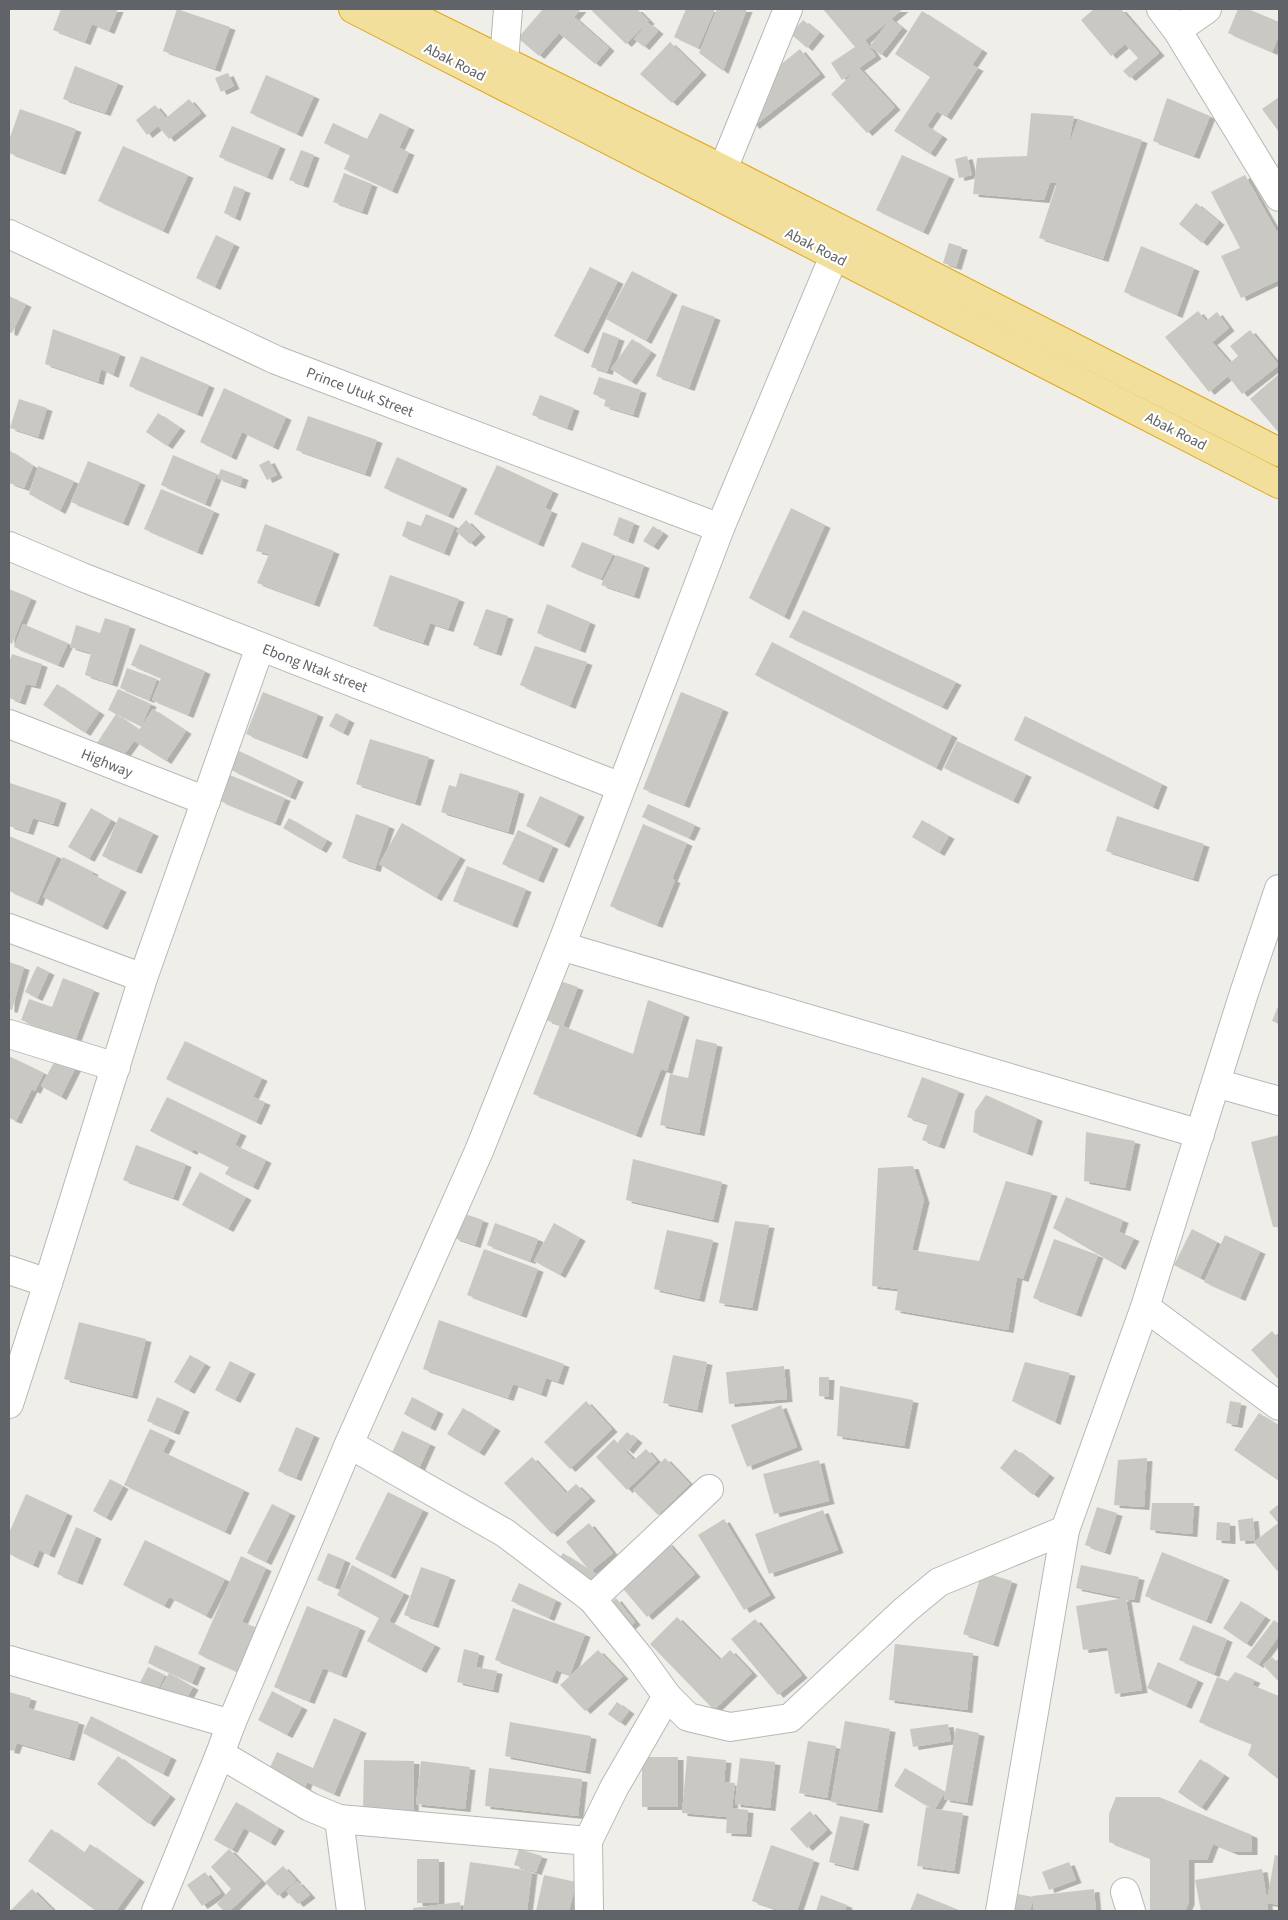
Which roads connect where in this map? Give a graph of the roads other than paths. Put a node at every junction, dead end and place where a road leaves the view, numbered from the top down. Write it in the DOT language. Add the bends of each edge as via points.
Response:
graph roads {
  1 [pos="353,9"];
  2 [pos="400,9"];
  3 [pos="508,9"];
  4 [pos="788,9"];
  5 [pos="1207,9"];
  6 [pos="1169,20"];
  7 [pos="504,61"];
  8 [pos="723,169"];
  9 [pos="1279,197"];
  10 [pos="9,234"];
  11 [pos="834,256"];
  12 [pos="1279,452"];
  13 [pos="1279,484"];
  14 [pos="720,528"];
  15 [pos="9,546"];
  16 [pos="260,647"];
  17 [pos="9,724"];
  18 [pos="622,787"];
  19 [pos="206,802"];
  20 [pos="1279,889"];
  21 [pos="9,928"];
  22 [pos="561,946"];
  23 [pos="143,978"];
  24 [pos="9,1034"];
  25 [pos="116,1067"];
  26 [pos="1216,1083"];
  27 [pos="1279,1101"];
  28 [pos="1200,1134"];
  29 [pos="9,1270"];
  30 [pos="48,1283"];
  31 [pos="1145,1307"];
  32 [pos="9,1404"];
  33 [pos="1279,1406"];
  34 [pos="349,1444"];
  35 [pos="709,1489"];
  36 [pos="1065,1530"];
  37 [pos="592,1599"];
  38 [pos="9,1660"];
  39 [pos="666,1696"];
  40 [pos="231,1724"];
  41 [pos="220,1754"];
  42 [pos="339,1818"];
  43 [pos="588,1841"];
  44 [pos="156,1911"];
  45 [pos="351,1911"];
  46 [pos="589,1911"];
  47 [pos="1000,1911"];
  1 -- 11 [label="highway, Abak Road"];
  2 -- 7 [label="highway, Abak Road"];
  3 -- 7 [label="street"];
  4 -- 8 [label="street"];
  5 -- 6 [label="street"];
  6 -- 9 [label="street"];
  7 -- 8 [label="highway, Abak Road"];
  8 -- 12 [label="highway, Abak Road"];
  10 -- 14 [label="street, Prince Utuk Street" via="276,360"];
  11 -- 13 [label="highway, Abak Road"];
  11 -- 14 [label="street"];
  14 -- 18 [label="street"];
  15 -- 16 [label="street, Ebong Ntak street"];
  16 -- 18 [label="street, Ebong Ntak street"];
  16 -- 19 [label="street"];
  17 -- 19 [label="street, Highway"];
  18 -- 22 [label="street"];
  19 -- 23 [label="street"];
  20 -- 26 [label="street"];
  21 -- 23 [label="street"];
  22 -- 28 [label="street"];
  22 -- 34 [label="street" via="479,1151"];
  23 -- 25 [label="street"];
  24 -- 25 [label="street"];
  25 -- 30 [label="street"];
  26 -- 27 [label="street"];
  26 -- 28 [label="street"];
  28 -- 31 [label="street"];
  29 -- 30 [label="street"];
  30 -- 32 [label="street"];
  31 -- 33 [label="street"];
  31 -- 36 [label="street"];
  34 -- 37 [label="street" via="505,1533"];
  34 -- 40 [label="street"];
  35 -- 37 [label="street"];
  36 -- 39 [label="street" via="940,1582 904,1611 790,1718 730,1727 688,1717"];
  36 -- 47 [label="street"];
  37 -- 39 [label="street"];
  38 -- 40 [label="street"];
  39 -- 43 [label="street"];
  40 -- 41 [label="street"];
  41 -- 42 [label="street" via="310,1807"];
  41 -- 44 [label="street"];
  42 -- 43 [label="street"];
  42 -- 45 [label="street"];
  43 -- 46 [label="street"];
}
